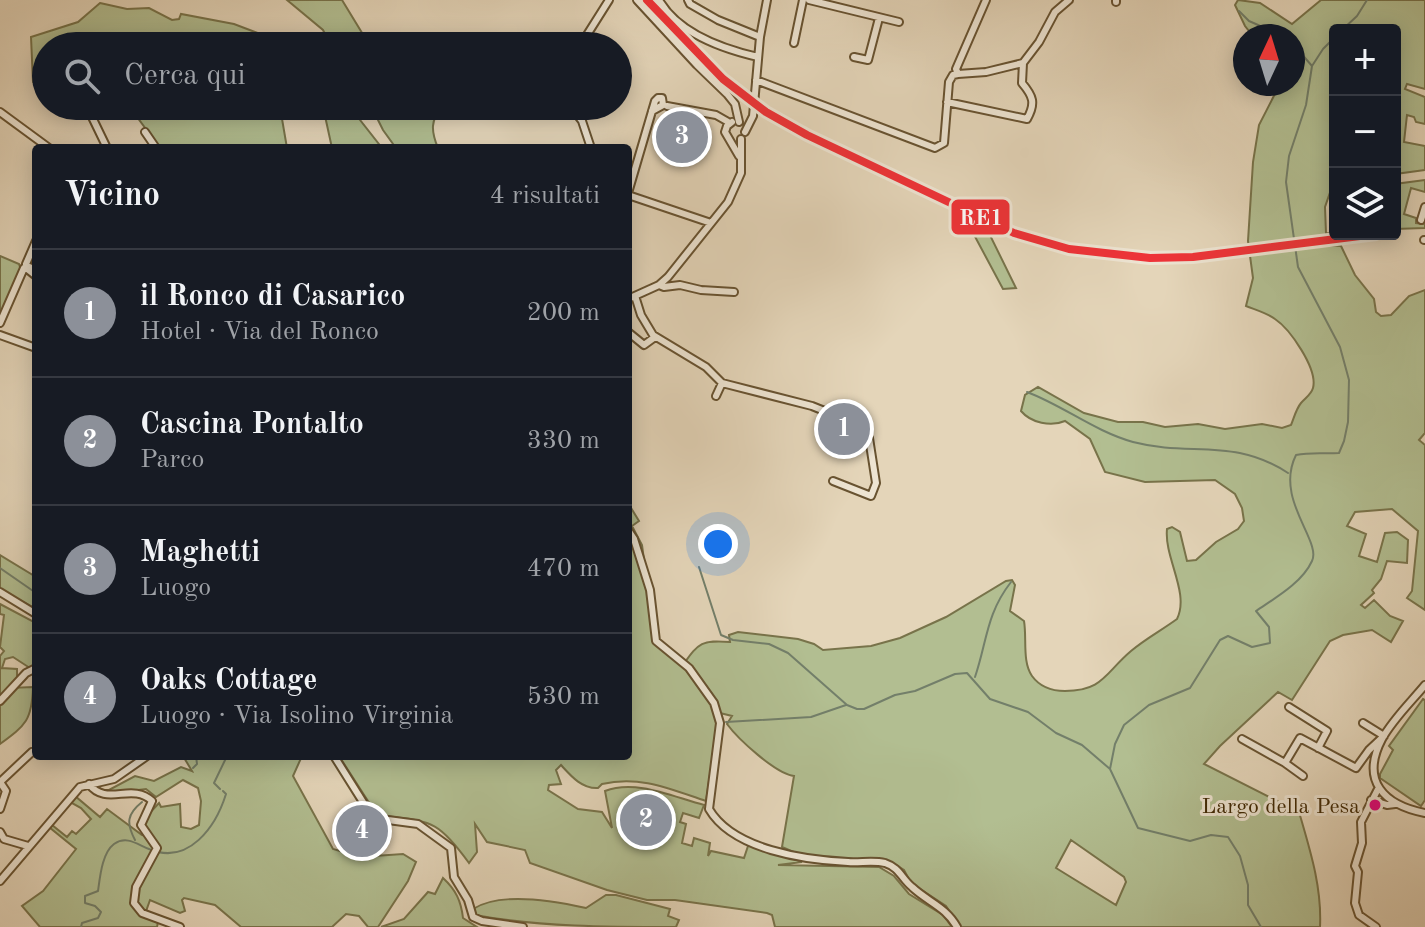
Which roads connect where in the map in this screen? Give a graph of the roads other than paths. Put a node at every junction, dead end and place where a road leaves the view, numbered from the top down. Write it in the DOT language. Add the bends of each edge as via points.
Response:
graph roads {
  1 [pos="609,0"];
  2 [pos="637,0"];
  3 [pos="659,0"];
  4 [pos="688,0"];
  5 [pos="767,0"];
  6 [pos="803,0"];
  7 [pos="809,0"];
  8 [pos="986,0"];
  9 [pos="1069,0"];
  10 [pos="879,18"];
  11 [pos="899,22"];
  12 [pos="589,32"];
  13 [pos="760,37"];
  14 [pos="794,43"];
  15 [pos="758,57"];
  16 [pos="854,57"];
  17 [pos="868,60"];
  18 [pos="880,62"];
  19 [pos="1023,63"];
  20 [pos="957,72"];
  21 [pos="756,80"];
  22 [pos="947,102"];
  23 [pos="667,106"];
  24 [pos="754,108"];
  25 [pos="652,111"];
  26 [pos="0,112"];
  27 [pos="93,120"];
  28 [pos="581,120"];
  29 [pos="733,124"];
  30 [pos="145,132"];
  31 [pos="743,136"];
  32 [pos="729,139"];
  33 [pos="44,144"];
  34 [pos="105,144"];
  35 [pos="153,144"];
  36 [pos="590,144"];
  37 [pos="740,159"];
  38 [pos="632,180"];
  39 [pos="632,195"];
  40 [pos="1425,207"];
  41 [pos="1421,220"];
  42 [pos="711,223"];
  43 [pos="32,251"];
  44 [pos="26,266"];
  45 [pos="32,268"];
  46 [pos="32,272"];
  47 [pos="659,285"];
  48 [pos="734,292"];
  49 [pos="632,298"];
  50 [pos="0,323"];
  51 [pos="0,335"];
  52 [pos="632,335"];
  53 [pos="655,337"];
  54 [pos="32,347"];
  55 [pos="722,383"];
  56 [pos="716,396"];
  57 [pos="842,418"];
  58 [pos="869,438"];
  59 [pos="833,481"];
  60 [pos="632,536"];
  61 [pos="0,592"];
  62 [pos="32,612"];
  63 [pos="32,670"];
  64 [pos="1425,685"];
  65 [pos="0,701"];
  66 [pos="1289,707"];
  67 [pos="1363,723"];
  68 [pos="1384,736"];
  69 [pos="1242,739"];
  70 [pos="1318,748"];
  71 [pos="1378,748"];
  72 [pos="1369,750"];
  73 [pos="32,752"];
  74 [pos="141,760"];
  75 [pos="337,760"];
  76 [pos="1285,763"];
  77 [pos="1303,776"];
  78 [pos="89,784"];
  79 [pos="1378,789"];
  80 [pos="1371,800"];
  81 [pos="1389,807"];
  82 [pos="0,809"];
  83 [pos="1425,813"];
  84 [pos="0,832"];
  85 [pos="28,846"];
  86 [pos="0,881"];
  87 [pos="496,925"];
  88 [pos="180,927"];
  89 [pos="523,927"];
  90 [pos="957,927"];
  91 [pos="1376,927"];
  1 -- 12 [label="street"];
  2 -- 29 [label="street" via="732,100"];
  3 -- 15 [label="street" via="681,24 729,51"];
  4 -- 13 [label="street" via="718,20"];
  5 -- 13 [label="street"];
  6 -- 14 [label="street"];
  7 -- 10 [label="street"];
  8 -- 20 [label="street"];
  9 -- 19 [label="street" via="1055,12"];
  10 -- 11 [label="street"];
  10 -- 17 [label="street"];
  13 -- 15 [label="street"];
  15 -- 21 [label="street"];
  16 -- 17 [label="street"];
  17 -- 18 [label="street"];
  19 -- 20 [label="street"];
  19 -- 22 [label="street" via="1022,83 1033,95 1027,119"];
  20 -- 22 [label="street" via="950,78"];
  21 -- 22 [label="street" via="935,148 944,143"];
  21 -- 24 [label="street"];
  23 -- 29 [label="street" via="719,116"];
  24 -- 29 [label="street"];
  24 -- 31 [label="street"];
  25 -- 38 [label="street"];
  26 -- 33 [label="street"];
  27 -- 34 [label="street"];
  28 -- 36 [label="street"];
  29 -- 31 [label="street"];
  29 -- 32 [label="street"];
  30 -- 35 [label="street"];
  31 -- 32 [label="street"];
  31 -- 37 [label="street"];
  32 -- 37 [label="street"];
  37 -- 42 [label="street" via="739,180"];
  39 -- 42 [label="street"];
  40 -- 41 [label="street"];
  42 -- 47 [label="street"];
  43 -- 44 [label="street"];
  44 -- 45 [label="street"];
  44 -- 46 [label="street"];
  44 -- 50 [label="street"];
  47 -- 48 [label="street"];
  47 -- 49 [label="street"];
  49 -- 53 [label="street"];
  51 -- 54 [label="street"];
  52 -- 53 [label="street" via="644,345"];
  53 -- 55 [label="street" via="706,367"];
  55 -- 56 [label="street"];
  55 -- 57 [label="street"];
  58 -- 59 [label="street" via="876,483 871,496"];
  60 -- 90 [label="street" via="650,590 656,641 689,668 718,711 709,809 714,817 733,836 803,859 887,864 950,914"];
  61 -- 62 [label="street"];
  63 -- 65 [label="street"];
  64 -- 68 [label="street"];
  66 -- 70 [label="street" via="1327,731"];
  67 -- 68 [label="street"];
  68 -- 71 [label="street"];
  68 -- 72 [label="street"];
  69 -- 76 [label="street"];
  70 -- 72 [label="street" via="1356,768"];
  70 -- 76 [label="street" via="1300,738"];
  71 -- 72 [label="street"];
  71 -- 79 [label="street"];
  73 -- 82 [label="street" via="0,782 6,791"];
  74 -- 78 [label="street" via="114,779"];
  75 -- 87 [label="street" via="373,818 418,824 451,848 454,877 473,917"];
  76 -- 77 [label="street"];
  78 -- 85 [label="street" via="70,797"];
  78 -- 88 [label="street" via="104,796 148,796 151,805 141,825 156,849 136,887 134,903 142,913"];
  79 -- 80 [label="street"];
  79 -- 81 [label="street"];
  80 -- 81 [label="street"];
  80 -- 91 [label="street" via="1361,822 1355,889 1359,915"];
  81 -- 83 [label="street"];
  84 -- 85 [label="street" via="4,839"];
  85 -- 86 [label="street"];
  87 -- 89 [label="street"];
}
